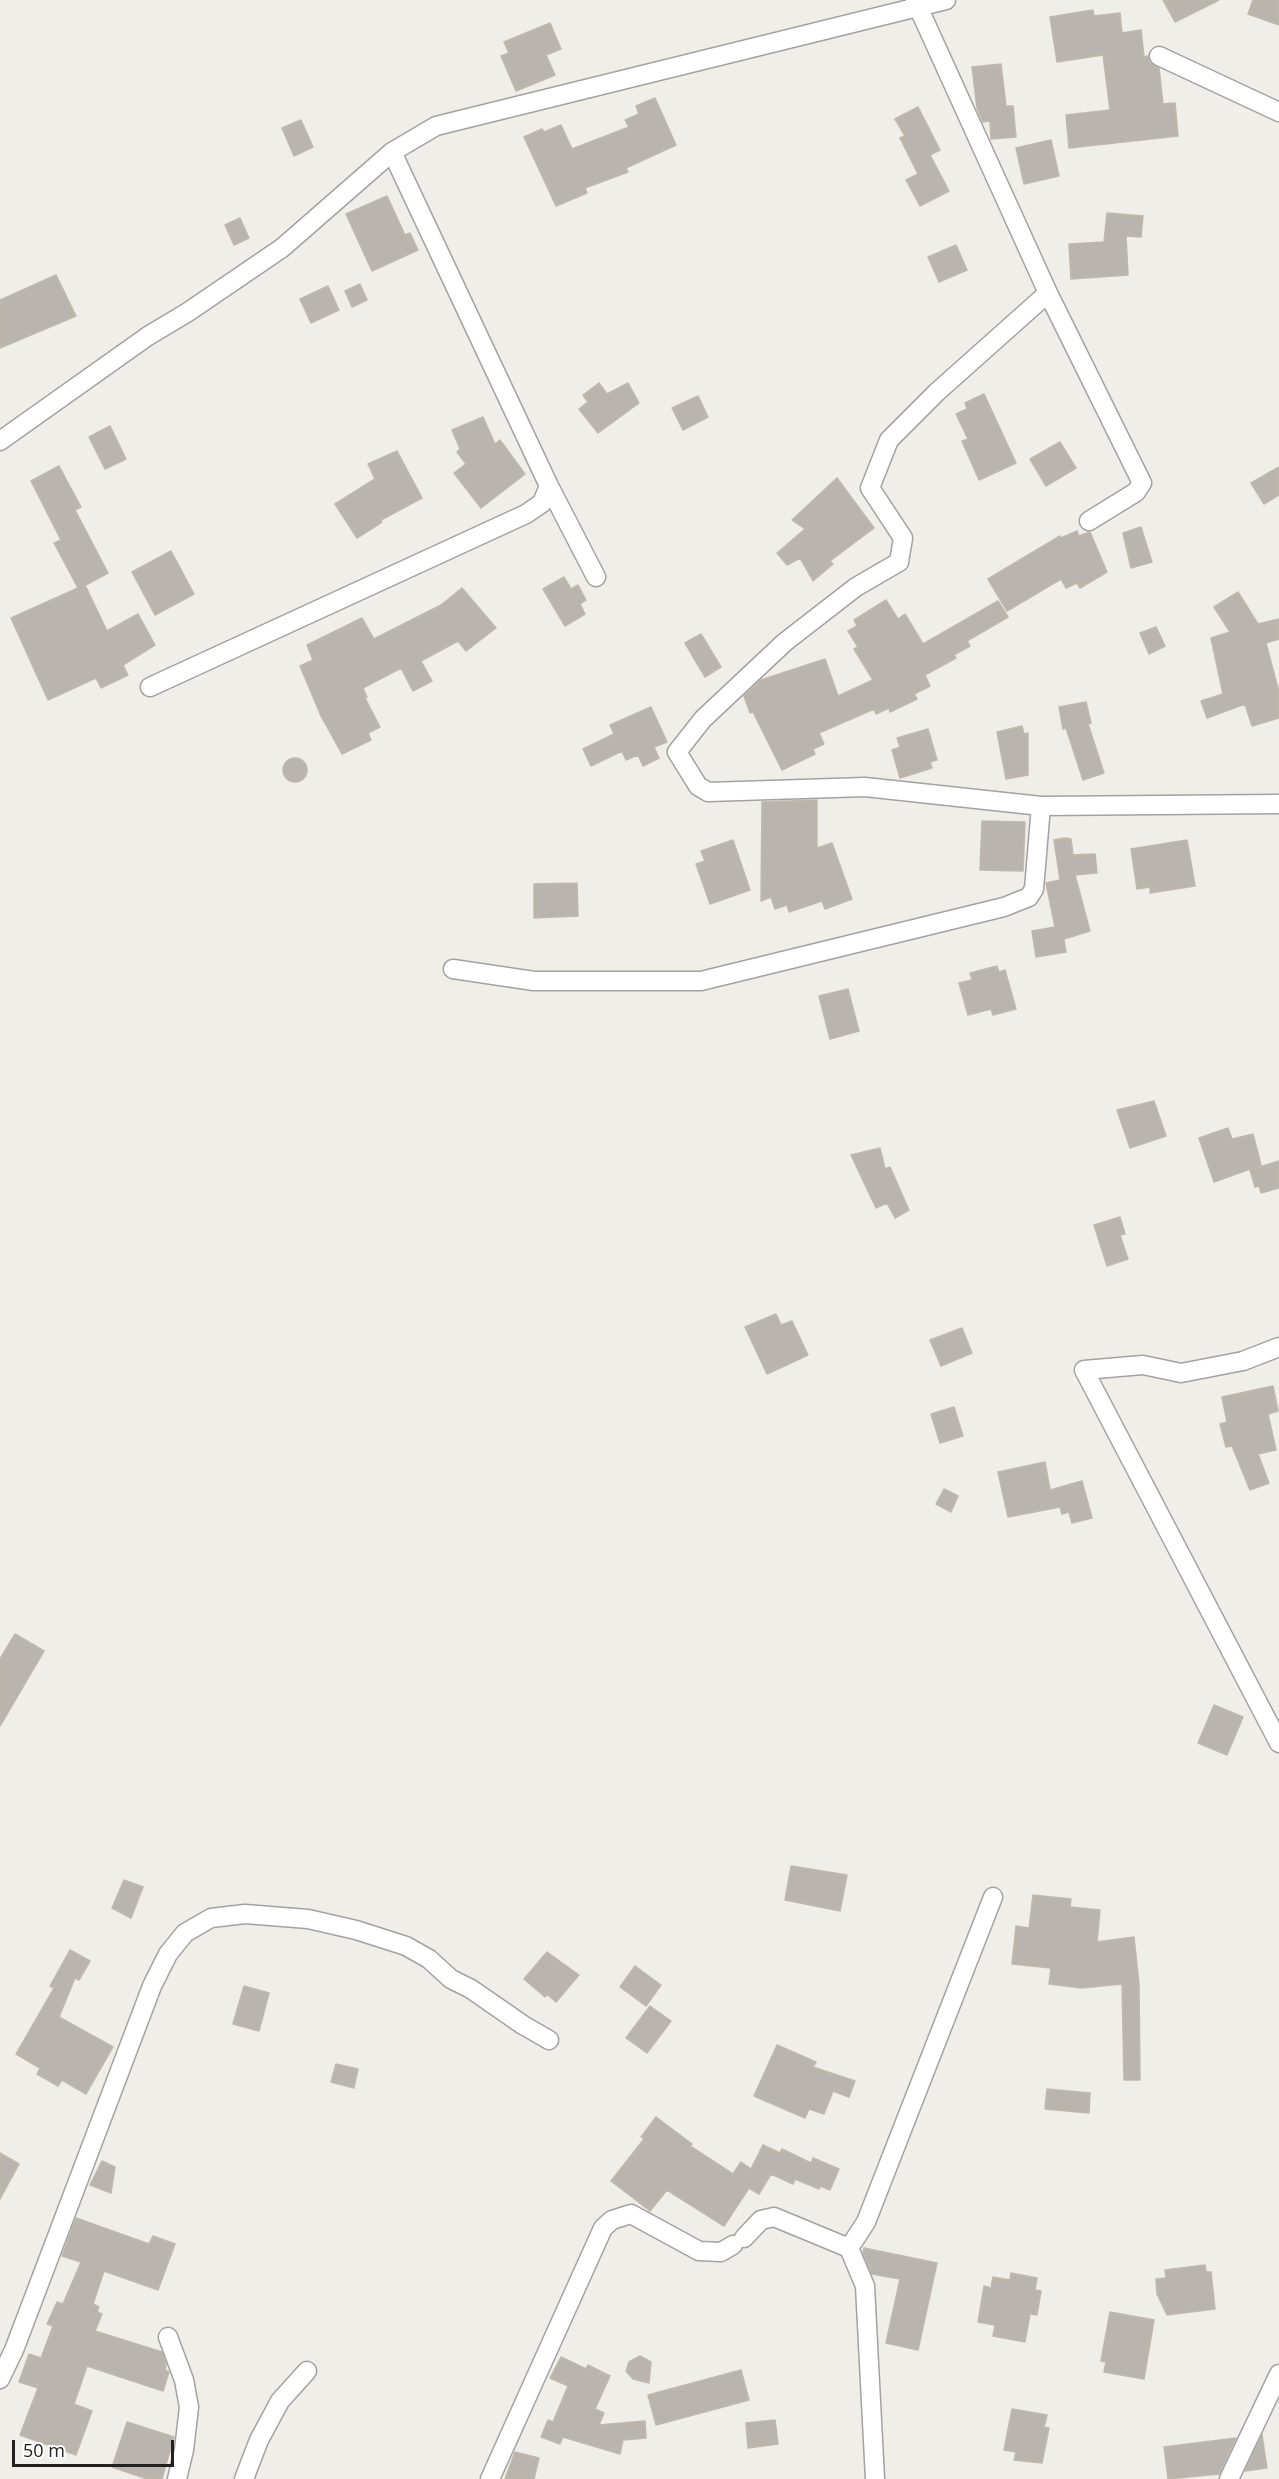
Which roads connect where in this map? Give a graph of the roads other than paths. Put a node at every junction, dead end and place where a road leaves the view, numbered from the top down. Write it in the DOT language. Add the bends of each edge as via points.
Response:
graph roads {
  1 [pos="946,0"];
  2 [pos="917,2"];
  3 [pos="1159,56"];
  4 [pos="1279,112"];
  5 [pos="392,152"];
  6 [pos="1048,293"];
  7 [pos="0,441"];
  8 [pos="549,486"];
  9 [pos="1089,521"];
  10 [pos="596,577"];
  11 [pos="150,687"];
  12 [pos="1279,804"];
  13 [pos="1041,806"];
  14 [pos="453,969"];
  15 [pos="1279,1347"];
  16 [pos="1279,1743"];
  17 [pos="993,1897"];
  18 [pos="549,2040"];
  19 [pos="849,2248"];
  20 [pos="168,2337"];
  21 [pos="307,2371"];
  22 [pos="1279,2374"];
  23 [pos="0,2379"];
  24 [pos="177,2479"];
  25 [pos="244,2479"];
  26 [pos="490,2479"];
  27 [pos="875,2479"];
  28 [pos="1229,2479"];
  1 -- 2 [label="street"];
  2 -- 5 [label="street" via="436,126"];
  2 -- 6 [label="street"];
  3 -- 4 [label="street"];
  5 -- 7 [label="street" via="282,248 148,336"];
  5 -- 8 [label="street"];
  6 -- 9 [label="street" via="1142,483 1136,492"];
  6 -- 13 [label="street" via="889,440 870,488 903,538 899,562 856,586 785,642 703,719 677,752 698,786 708,792 865,787"];
  8 -- 10 [label="street"];
  8 -- 11 [label="street" via="542,503 526,514"];
  12 -- 13 [label="street"];
  13 -- 14 [label="street" via="1034,889 1029,897 1004,907 701,981 534,981"];
  15 -- 16 [label="street" via="1243,1361 1190,1372 1143,1365 1084,1370"];
  17 -- 19 [label="street" via="866,2222"];
  18 -- 23 [label="street" via="451,1979 429,1959 406,1946 356,1930 308,1919 245,1914 211,1918 185,1933 168,1954 152,1986"];
  19 -- 26 [label="street" via="774,2217 761,2220 721,2252 699,2251 631,2214 612,2220 603,2228"];
  19 -- 27 [label="street" via="865,2286"];
  20 -- 24 [label="street" via="189,2407"];
  21 -- 25 [label="street" via="279,2401"];
  22 -- 28 [label="street"];
}
